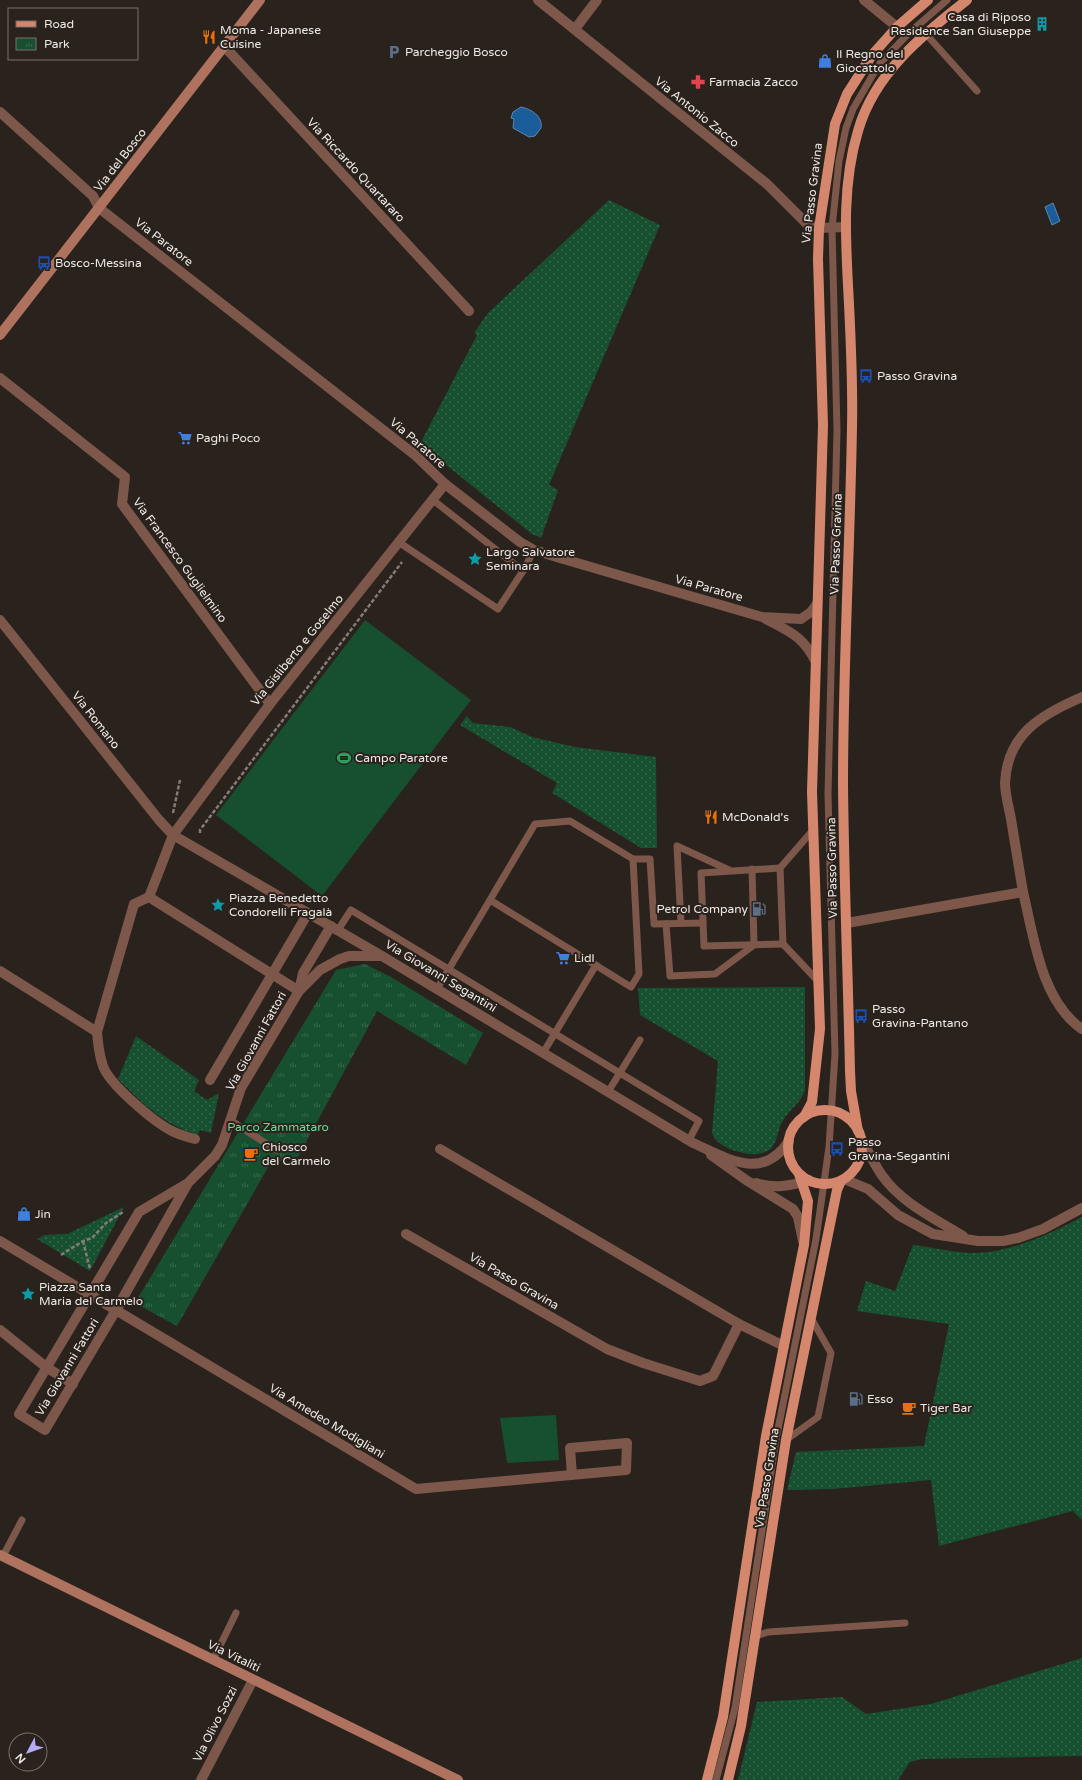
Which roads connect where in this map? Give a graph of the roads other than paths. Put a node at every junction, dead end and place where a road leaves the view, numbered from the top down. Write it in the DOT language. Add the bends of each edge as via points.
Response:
graph roads {
  1 [pos="260,0"];
  2 [pos="538,0"];
  3 [pos="597,0"];
  4 [pos="864,0"];
  5 [pos="928,0"];
  6 [pos="947,0"];
  7 [pos="967,0"];
  8 [pos="897,27"];
  9 [pos="574,29"];
  10 [pos="926,34"];
  11 [pos="224,46"];
  12 [pos="977,91"];
  13 [pos="0,112"];
  14 [pos="99,208"];
  15 [pos="845,227"];
  16 [pos="819,228"];
  17 [pos="832,228"];
  18 [pos="469,311"];
  19 [pos="0,335"];
  20 [pos="0,378"];
  21 [pos="446,484"];
  22 [pos="433,500"];
  23 [pos="400,543"];
  24 [pos="534,550"];
  25 [pos="523,571"];
  26 [pos="817,604"];
  27 [pos="762,617"];
  28 [pos="0,620"];
  29 [pos="816,662"];
  30 [pos="1082,697"];
  31 [pos="270,704"];
  32 [pos="813,830"];
  33 [pos="174,835"];
  34 [pos="633,859"];
  35 [pos="780,868"];
  36 [pos="752,869"];
  37 [pos="731,871"];
  38 [pos="1023,892"];
  39 [pos="149,896"];
  40 [pos="490,900"];
  41 [pos="308,913"];
  42 [pos="681,923"];
  43 [pos="703,923"];
  44 [pos="847,923"];
  45 [pos="666,924"];
  46 [pos="335,928"];
  47 [pos="783,944"];
  48 [pos="754,945"];
  49 [pos="382,956"];
  50 [pos="596,965"];
  51 [pos="449,969"];
  52 [pos="0,971"];
  53 [pos="272,974"];
  54 [pos="817,980"];
  55 [pos="437,990"];
  56 [pos="299,991"];
  57 [pos="1082,1029"];
  58 [pos="97,1032"];
  59 [pos="555,1033"];
  60 [pos="640,1040"];
  61 [pos="543,1053"];
  62 [pos="620,1073"];
  63 [pos="210,1080"];
  64 [pos="608,1092"];
  65 [pos="831,1111"];
  66 [pos="804,1117"];
  67 [pos="230,1120"];
  68 [pos="859,1134"];
  69 [pos="195,1139"];
  70 [pos="691,1141"];
  71 [pos="789,1141"];
  72 [pos="440,1149"];
  73 [pos="276,1150"];
  74 [pos="804,1179"];
  75 [pos="746,1180"];
  76 [pos="843,1180"];
  77 [pos="188,1183"];
  78 [pos="825,1184"];
  79 [pos="1082,1208"];
  80 [pos="406,1234"];
  81 [pos="966,1238"];
  82 [pos="0,1241"];
  83 [pos="804,1246"];
  84 [pos="90,1294"];
  85 [pos="116,1310"];
  86 [pos="811,1318"];
  87 [pos="739,1324"];
  88 [pos="0,1330"];
  89 [pos="784,1346"];
  90 [pos="46,1367"];
  91 [pos="73,1384"];
  92 [pos="786,1440"];
  93 [pos="572,1475"];
  94 [pos="22,1520"];
  95 [pos="2,1556"];
  96 [pos="236,1613"];
  97 [pos="904,1623"];
  98 [pos="756,1636"];
  99 [pos="213,1660"];
  100 [pos="253,1680"];
  101 [pos="201,1780"];
  102 [pos="458,1780"];
  103 [pos="707,1780"];
  104 [pos="716,1780"];
  105 [pos="728,1780"];
  1 -- 11 [label="street, Via del Bosco"];
  2 -- 9 [label="street, Via Antonio Zacco"];
  3 -- 9 [label="street"];
  4 -- 8 [label="street"];
  5 -- 8 [label="main road, Via Passo Gravina"];
  6 -- 17 [label="lane" via="885,58 858,99 846,128"];
  7 -- 10 [label="main road, Via Passo Gravina"];
  8 -- 16 [label="main road, Via Passo Gravina" via="862,67 838,113"];
  9 -- 16 [label="street, Via Antonio Zacco" via="767,184 807,224"];
  10 -- 12 [label="lane"];
  10 -- 15 [label="main road, Via Passo Gravina" via="890,70 864,114 852,158"];
  11 -- 14 [label="street, Via del Bosco"];
  11 -- 18 [label="street, Via Riccardo Quartararo"];
  13 -- 14 [label="street, Via Paratore" via="93,196"];
  14 -- 19 [label="street, Via del Bosco"];
  14 -- 21 [label="street, Via Paratore" via="415,455"];
  15 -- 17 [label="street, Via Antonio Zacco"];
  15 -- 44 [label="main road, Via Passo Gravina" via="852,418 843,786"];
  16 -- 17 [label="street, Via Antonio Zacco"];
  16 -- 26 [label="main road, Via Passo Gravina" via="823,425"];
  17 -- 65 [label="lane" via="837,430 828,794 835,1054"];
  20 -- 31 [label="street, Via Francesco Guglielmino" via="125,477 122,504"];
  21 -- 22 [label="street, Via Gisliberto e Goselmo"];
  21 -- 24 [label="street, Via Paratore"];
  22 -- 23 [label="street, Via Gisliberto e Goselmo"];
  22 -- 25 [label="lane"];
  23 -- 25 [label="lane" via="498,608"];
  23 -- 31 [label="street, Via Gisliberto e Goselmo"];
  24 -- 25 [label="lane"];
  24 -- 27 [label="street, Via Paratore"];
  26 -- 27 [label="street, Via Paratore" via="801,619"];
  26 -- 29 [label="main road, Via Passo Gravina"];
  27 -- 29 [label="street, Via Paratore" via="798,637 805,643"];
  28 -- 33 [label="street, Via Romano" via="159,820"];
  29 -- 32 [label="main road, Via Passo Gravina"];
  30 -- 38 [label="street" via="1050,712 1027,729 1013,749 1007,767 1005,784"];
  31 -- 33 [label="street, Via Gisliberto e Goselmo"];
  32 -- 35 [label="lane"];
  32 -- 54 [label="main road, Via Passo Gravina"];
  33 -- 39 [label="street"];
  33 -- 41 [label="street, Via Giovanni Segantini"];
  34 -- 40 [label="lane" via="570,821 535,824"];
  34 -- 45 [label="lane" via="650,859 654,924"];
  34 -- 50 [label="lane" via="639,974 631,987"];
  35 -- 36 [label="lane"];
  35 -- 47 [label="lane"];
  36 -- 37 [label="lane"];
  36 -- 48 [label="lane"];
  37 -- 42 [label="lane" via="677,846"];
  37 -- 43 [label="lane" via="701,873"];
  38 -- 44 [label="street"];
  38 -- 57 [label="street" via="1051,993 1062,1011"];
  39 -- 53 [label="street"];
  39 -- 58 [label="street" via="134,904"];
  40 -- 50 [label="lane"];
  40 -- 51 [label="lane"];
  41 -- 46 [label="street, Via Giovanni Segantini"];
  41 -- 53 [label="street"];
  42 -- 43 [label="lane"];
  42 -- 45 [label="lane"];
  43 -- 48 [label="lane" via="704,946"];
  44 -- 68 [label="main road, Via Passo Gravina" via="851,1091"];
  45 -- 48 [label="lane" via="670,976 714,974"];
  46 -- 49 [label="street, Via Giovanni Segantini"];
  46 -- 51 [label="lane" via="351,910"];
  46 -- 56 [label="street" via="303,973"];
  47 -- 48 [label="lane"];
  47 -- 54 [label="lane"];
  49 -- 55 [label="street, Via Giovanni Segantini"];
  49 -- 56 [label="street, Via Giovanni Fattori" via="349,956 340,959 320,970"];
  50 -- 59 [label="lane"];
  51 -- 55 [label="lane"];
  51 -- 59 [label="lane"];
  52 -- 58 [label="street"];
  53 -- 56 [label="street"];
  53 -- 63 [label="street, Via Giovanni Fattori"];
  54 -- 66 [label="main road, Via Passo Gravina" via="820,1029 812,1102"];
  55 -- 61 [label="street, Via Giovanni Segantini"];
  56 -- 67 [label="street, Via Giovanni Fattori" via="241,1088"];
  58 -- 69 [label="street" via="103,1066 115,1084 151,1117 181,1136"];
  59 -- 61 [label="lane"];
  59 -- 62 [label="lane"];
  60 -- 62 [label="lane"];
  61 -- 64 [label="street, Via Giovanni Segantini"];
  62 -- 64 [label="lane"];
  62 -- 70 [label="lane" via="699,1121"];
  64 -- 70 [label="street, Via Giovanni Segantini"];
  65 -- 66 [label="main road" via="817,1111"];
  65 -- 68 [label="main road" via="844,1116"];
  65 -- 78 [label="lane"];
  66 -- 71 [label="main road, Via Passo Gravina" via="796,1125"];
  67 -- 73 [label="lane"];
  67 -- 77 [label="street, Via Giovanni Fattori" via="216,1156"];
  68 -- 76 [label="main road, Via Passo Gravina" via="862,1147 859,1163"];
  68 -- 81 [label="street" via="880,1174 898,1194 926,1215"];
  70 -- 71 [label="street, Via Giovanni Segantini" via="738,1162 755,1165 772,1160"];
  70 -- 75 [label="street, Via Giovanni Segantini"];
  71 -- 74 [label="main road, Via Passo Gravina" via="790,1159"];
  72 -- 87 [label="street"];
  74 -- 75 [label="street" via="775,1187"];
  74 -- 78 [label="main road"];
  74 -- 83 [label="main road, Via Passo Gravina" via="808,1210"];
  75 -- 83 [label="street, Via Giovanni Segantini" via="793,1209 798,1217"];
  76 -- 78 [label="main road"];
  76 -- 81 [label="street" via="868,1189 898,1215 917,1227 933,1234"];
  76 -- 86 [label="main road, Via Passo Gravina" via="837,1190"];
  77 -- 84 [label="street, Via Giovanni Fattori" via="139,1212"];
  77 -- 85 [label="street, Via Giovanni Fattori"];
  78 -- 104 [label="lane" via="776,1439 735,1708"];
  79 -- 81 [label="street" via="1043,1229 1018,1238 989,1242"];
  80 -- 87 [label="street, Via Passo Gravina" via="606,1349 700,1381 713,1376"];
  82 -- 84 [label="street"];
  83 -- 89 [label="main road, Via Passo Gravina"];
  84 -- 85 [label="street, Via Amedeo Modigliani"];
  84 -- 90 [label="street, Via Giovanni Fattori"];
  85 -- 91 [label="street, Via Giovanni Fattori"];
  85 -- 93 [label="street, Via Amedeo Modigliani" via="416,1489"];
  86 -- 92 [label="main road, Via Passo Gravina"];
  86 -- 92 [label="lane" via="831,1353 818,1417"];
  87 -- 89 [label="street"];
  88 -- 90 [label="street"];
  89 -- 103 [label="main road, Via Passo Gravina" via="765,1444 723,1716"];
  90 -- 91 [label="street"];
  90 -- 91 [label="street, Via Giovanni Fattori" via="19,1414 46,1430"];
  92 -- 98 [label="main road, Via Passo Gravina"];
  93 -- 93 [label="street, Via Amedeo Modigliani" via="626,1470 626,1443 570,1448"];
  94 -- 95 [label="lane"];
  95 -- 99 [label="street, Via Vitaliti"];
  96 -- 99 [label="lane"];
  97 -- 98 [label="lane" via="768,1632"];
  98 -- 105 [label="main road, Via Passo Gravina" via="741,1726"];
  99 -- 100 [label="street, Via Vitaliti"];
  100 -- 101 [label="street, Via Olivo Sozzi"];
  100 -- 102 [label="street, Via Vitaliti"];
}
